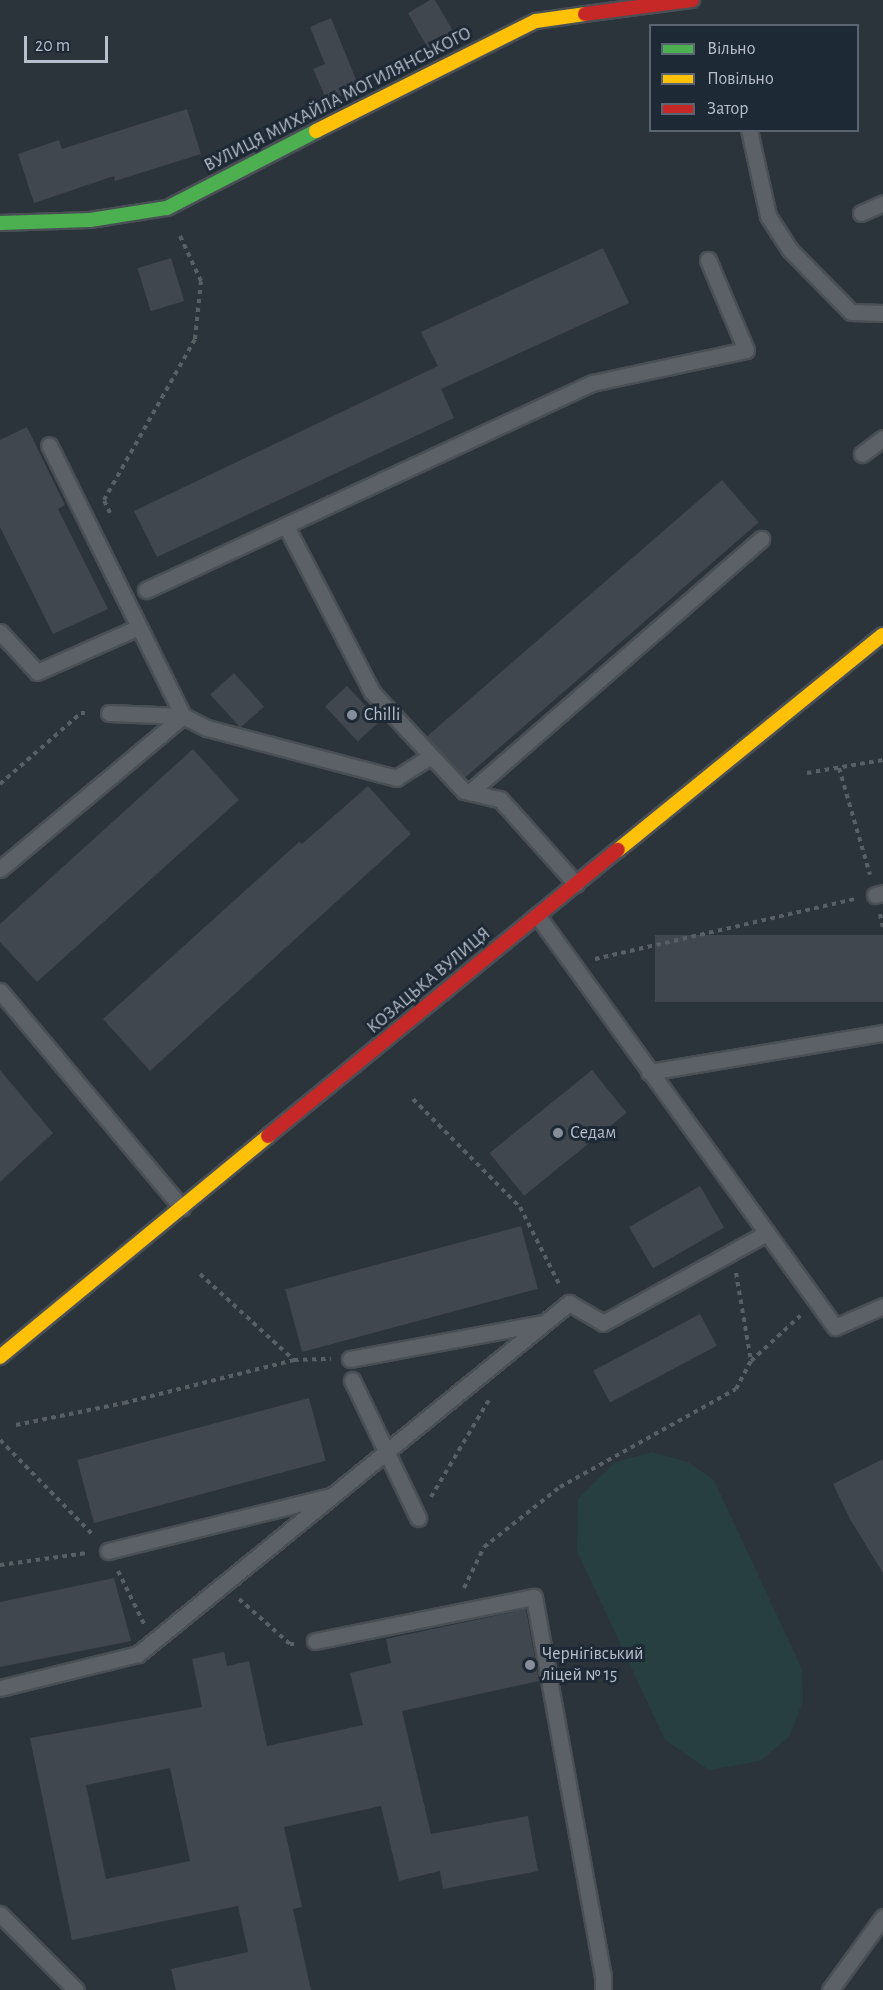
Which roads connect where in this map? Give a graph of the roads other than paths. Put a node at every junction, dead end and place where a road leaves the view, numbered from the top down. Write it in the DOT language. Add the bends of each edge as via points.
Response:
graph roads {
  1 [pos="692,0"];
  2 [pos="749,132"];
  3 [pos="883,203"];
  4 [pos="861,213"];
  5 [pos="0,223"];
  6 [pos="708,260"];
  7 [pos="883,313"];
  8 [pos="883,438"];
  9 [pos="49,445"];
  10 [pos="861,454"];
  11 [pos="286,526"];
  12 [pos="761,539"];
  13 [pos="146,590"];
  14 [pos="139,627"];
  15 [pos="0,632"];
  16 [pos="883,634"];
  17 [pos="109,713"];
  18 [pos="183,716"];
  19 [pos="431,756"];
  20 [pos="470,792"];
  21 [pos="0,869"];
  22 [pos="576,884"];
  23 [pos="537,915"];
  24 [pos="0,991"];
  25 [pos="883,1033"];
  26 [pos="649,1071"];
  27 [pos="182,1208"];
  28 [pos="767,1233"];
  29 [pos="883,1306"];
  30 [pos="546,1323"];
  31 [pos="0,1357"];
  32 [pos="350,1359"];
  33 [pos="352,1380"];
  34 [pos="386,1452"];
  35 [pos="333,1495"];
  36 [pos="418,1518"];
  37 [pos="108,1551"];
  38 [pos="315,1641"];
  39 [pos="0,1688"];
  40 [pos="0,1914"];
  41 [pos="883,1917"];
  42 [pos="76,1990"];
  43 [pos="603,1990"];
  44 [pos="830,1990"];
  1 -- 5 [label="main road, ВУЛИЦЯ МИХАЙЛА МОГИЛЯНСЬКОГО" via="536,21 167,208 90,220"];
  2 -- 7 [label="lane" via="768,216 790,250 850,312"];
  3 -- 4 [label="lane"];
  6 -- 11 [label="lane" via="746,350 592,383"];
  8 -- 10 [label="lane"];
  9 -- 14 [label="lane"];
  11 -- 13 [label="lane"];
  11 -- 19 [label="lane" via="372,692"];
  12 -- 20 [label="lane"];
  14 -- 15 [label="lane" via="37,672"];
  14 -- 18 [label="lane"];
  16 -- 22 [label="main road, КОЗАЦЬКА ВУЛИЦЯ"];
  17 -- 18 [label="lane"];
  18 -- 19 [label="lane" via="207,728 396,778"];
  18 -- 21 [label="lane"];
  19 -- 20 [label="lane" via="464,791"];
  20 -- 22 [label="lane" via="500,799"];
  22 -- 23 [label="main road, КОЗАЦЬКА ВУЛИЦЯ"];
  23 -- 26 [label="lane"];
  23 -- 27 [label="main road, КОЗАЦЬКА ВУЛИЦЯ"];
  24 -- 27 [label="lane"];
  25 -- 26 [label="lane"];
  26 -- 28 [label="lane"];
  27 -- 31 [label="main road, КОЗАЦЬКА ВУЛИЦЯ"];
  28 -- 29 [label="lane" via="835,1327"];
  28 -- 30 [label="lane" via="603,1323 569,1303"];
  30 -- 32 [label="lane"];
  30 -- 34 [label="lane"];
  33 -- 34 [label="lane"];
  34 -- 35 [label="lane"];
  34 -- 36 [label="lane"];
  35 -- 37 [label="lane"];
  35 -- 39 [label="lane" via="138,1654"];
  38 -- 43 [label="lane" via="534,1597"];
  40 -- 42 [label="lane"];
  41 -- 44 [label="lane"];
}
